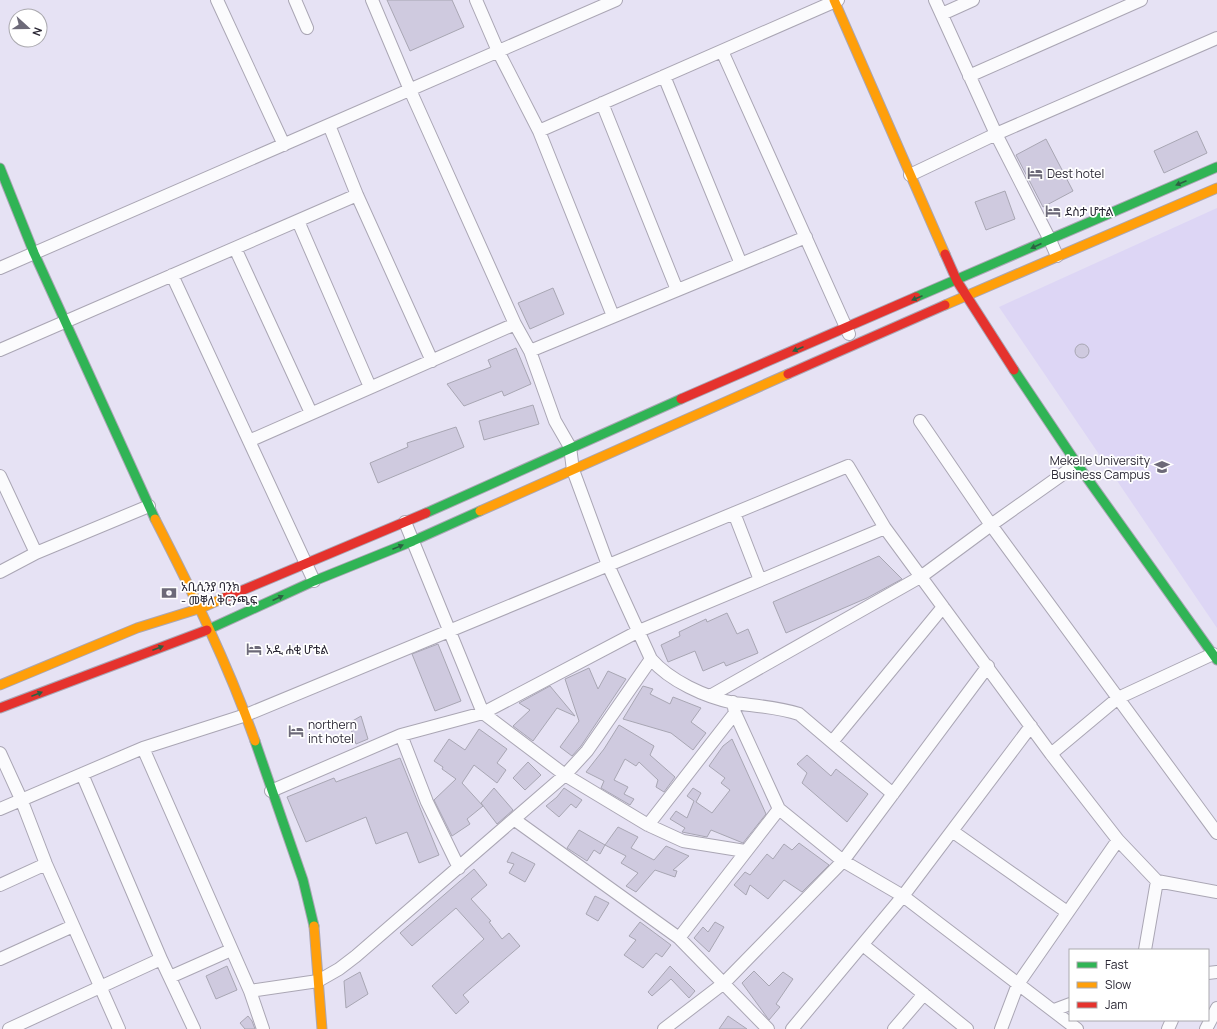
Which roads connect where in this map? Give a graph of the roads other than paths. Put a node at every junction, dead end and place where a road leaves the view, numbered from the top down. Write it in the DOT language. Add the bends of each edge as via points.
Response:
graph roads {
  1 [pos="217,0"];
  2 [pos="295,0"];
  3 [pos="372,0"];
  4 [pos="476,0"];
  5 [pos="616,0"];
  6 [pos="835,0"];
  7 [pos="935,0"];
  8 [pos="973,0"];
  9 [pos="1141,0"];
  10 [pos="942,14"];
  11 [pos="307,28"];
  12 [pos="1217,38"];
  13 [pos="722,51"];
  14 [pos="498,52"];
  15 [pos="664,76"];
  16 [pos="969,76"];
  17 [pos="410,90"];
  18 [pos="602,103"];
  19 [pos="329,125"];
  20 [pos="539,131"];
  21 [pos="996,134"];
  22 [pos="284,145"];
  23 [pos="1217,167"];
  24 [pos="0,168"];
  25 [pos="910,175"];
  26 [pos="1217,188"];
  27 [pos="357,195"];
  28 [pos="298,221"];
  29 [pos="806,237"];
  30 [pos="1050,240"];
  31 [pos="236,248"];
  32 [pos="34,253"];
  33 [pos="1057,256"];
  34 [pos="741,264"];
  35 [pos="0,268"];
  36 [pos="172,275"];
  37 [pos="957,281"];
  38 [pos="677,290"];
  39 [pos="967,296"];
  40 [pos="613,316"];
  41 [pos="64,322"];
  42 [pos="515,324"];
  43 [pos="847,328"];
  44 [pos="855,344"];
  45 [pos="0,350"];
  46 [pos="530,351"];
  47 [pos="432,361"];
  48 [pos="370,388"];
  49 [pos="693,405"];
  50 [pos="311,413"];
  51 [pos="920,422"];
  52 [pos="249,441"];
  53 [pos="570,448"];
  54 [pos="1077,464"];
  55 [pos="573,470"];
  56 [pos="0,476"];
  57 [pos="4,496"];
  58 [pos="149,506"];
  59 [pos="734,513"];
  60 [pos="405,522"];
  61 [pos="991,525"];
  62 [pos="885,528"];
  63 [pos="413,541"];
  64 [pos="36,553"];
  65 [pos="305,563"];
  66 [pos="608,565"];
  67 [pos="0,572"];
  68 [pos="922,576"];
  69 [pos="760,580"];
  70 [pos="314,581"];
  71 [pos="944,607"];
  72 [pos="201,608"];
  73 [pos="210,629"];
  74 [pos="449,631"];
  75 [pos="640,631"];
  76 [pos="1215,657"];
  77 [pos="651,659"];
  78 [pos="988,666"];
  79 [pos="0,685"];
  80 [pos="710,696"];
  81 [pos="1118,698"];
  82 [pos="0,708"];
  83 [pos="734,708"];
  84 [pos="483,713"];
  85 [pos="246,715"];
  86 [pos="1031,726"];
  87 [pos="401,735"];
  88 [pos="832,742"];
  89 [pos="143,748"];
  90 [pos="0,754"];
  91 [pos="1051,754"];
  92 [pos="82,774"];
  93 [pos="565,775"];
  94 [pos="271,791"];
  95 [pos="893,794"];
  96 [pos="21,799"];
  97 [pos="0,808"];
  98 [pos="779,809"];
  99 [pos="515,820"];
  100 [pos="648,825"];
  101 [pos="952,831"];
  102 [pos="1217,833"];
  103 [pos="1118,840"];
  104 [pos="745,851"];
  105 [pos="843,861"];
  106 [pos="46,864"];
  107 [pos="459,868"];
  108 [pos="1157,881"];
  109 [pos="0,884"];
  110 [pos="1217,892"];
  111 [pos="903,896"];
  112 [pos="1067,912"];
  113 [pos="73,926"];
  114 [pos="679,938"];
  115 [pos="863,945"];
  116 [pos="1145,949"];
  117 [pos="231,950"];
  118 [pos="161,958"];
  119 [pos="0,959"];
  120 [pos="170,977"];
  121 [pos="318,980"];
  122 [pos="724,983"];
  123 [pos="1018,984"];
  124 [pos="100,987"];
  125 [pos="250,991"];
  126 [pos="924,994"];
  127 [pos="1069,1004"];
  128 [pos="1217,1008"];
  129 [pos="1054,1010"];
  130 [pos="9,1029"];
  131 [pos="119,1029"];
  132 [pos="194,1029"];
  133 [pos="263,1029"];
  134 [pos="320,1029"];
  135 [pos="664,1029"];
  136 [pos="768,1029"];
  137 [pos="792,1029"];
  138 [pos="894,1029"];
  139 [pos="967,1029"];
  140 [pos="1001,1029"];
  141 [pos="1077,1029"];
  142 [pos="1206,1029"];
  1 -- 22 [label="street"];
  2 -- 11 [label="street"];
  3 -- 17 [label="street"];
  4 -- 14 [label="street"];
  5 -- 14 [label="street"];
  6 -- 13 [label="street"];
  6 -- 25 [label="street"];
  7 -- 10 [label="street"];
  8 -- 10 [label="street"];
  9 -- 16 [label="street"];
  10 -- 16 [label="street"];
  12 -- 21 [label="street"];
  13 -- 15 [label="street"];
  13 -- 29 [label="street"];
  14 -- 17 [label="street"];
  14 -- 20 [label="street"];
  15 -- 18 [label="street"];
  15 -- 34 [label="street"];
  16 -- 21 [label="street"];
  17 -- 19 [label="street"];
  17 -- 42 [label="street"];
  18 -- 20 [label="street"];
  18 -- 38 [label="street"];
  19 -- 22 [label="street"];
  19 -- 27 [label="street"];
  20 -- 40 [label="street"];
  21 -- 25 [label="street"];
  21 -- 30 [label="street"];
  22 -- 32 [label="street"];
  23 -- 30 [label="street, one-way"];
  24 -- 32 [label="street"];
  25 -- 37 [label="street"];
  26 -- 33 [label="street"];
  27 -- 28 [label="street"];
  27 -- 47 [label="street"];
  28 -- 31 [label="street"];
  28 -- 48 [label="street"];
  29 -- 34 [label="street"];
  29 -- 43 [label="street"];
  30 -- 33 [label="street"];
  30 -- 37 [label="street, one-way"];
  31 -- 36 [label="street"];
  31 -- 50 [label="street"];
  32 -- 35 [label="street"];
  32 -- 41 [label="street"];
  33 -- 39 [label="street"];
  34 -- 38 [label="street"];
  36 -- 41 [label="street"];
  36 -- 52 [label="street"];
  37 -- 39 [label="street"];
  37 -- 43 [label="street, one-way"];
  38 -- 40 [label="street"];
  39 -- 44 [label="street"];
  39 -- 54 [label="street"];
  40 -- 46 [label="street"];
  41 -- 45 [label="street"];
  41 -- 58 [label="street"];
  42 -- 46 [label="street"];
  42 -- 47 [label="street"];
  43 -- 44 [label="street"];
  43 -- 49 [label="street, one-way"];
  44 -- 49 [label="street"];
  46 -- 53 [label="street" via="555,421"];
  47 -- 48 [label="street"];
  48 -- 50 [label="street"];
  49 -- 53 [label="street"];
  49 -- 55 [label="street"];
  50 -- 52 [label="street"];
  51 -- 61 [label="street"];
  52 -- 65 [label="street"];
  53 -- 55 [label="street"];
  53 -- 60 [label="street"];
  54 -- 61 [label="street"];
  54 -- 76 [label="street"];
  55 -- 63 [label="street"];
  55 -- 66 [label="street"];
  56 -- 57 [label="street"];
  57 -- 64 [label="street"];
  58 -- 64 [label="street"];
  58 -- 72 [label="street"];
  59 -- 62 [label="street" via="848,466"];
  59 -- 66 [label="street"];
  59 -- 69 [label="street"];
  60 -- 63 [label="street"];
  60 -- 65 [label="street"];
  61 -- 68 [label="street"];
  61 -- 81 [label="street"];
  62 -- 68 [label="street"];
  62 -- 69 [label="street"];
  70 -- 63 [label="street, one-way"];
  63 -- 74 [label="street"];
  64 -- 67 [label="street"];
  65 -- 70 [label="street"];
  65 -- 72 [label="street"];
  66 -- 74 [label="street"];
  66 -- 75 [label="street"];
  68 -- 71 [label="street"];
  68 -- 80 [label="street"];
  69 -- 75 [label="street"];
  73 -- 70 [label="street, one-way"];
  71 -- 78 [label="street"];
  71 -- 88 [label="street"];
  72 -- 73 [label="street"];
  72 -- 79 [label="street" via="137,628"];
  82 -- 73 [label="street, one-way"];
  73 -- 85 [label="street"];
  74 -- 84 [label="street"];
  74 -- 85 [label="street"];
  75 -- 77 [label="street"];
  75 -- 84 [label="street"];
  76 -- 81 [label="street"];
  77 -- 80 [label="street" via="660,670"];
  77 -- 93 [label="street" via="588,751"];
  78 -- 86 [label="street"];
  78 -- 95 [label="street"];
  80 -- 83 [label="street"];
  81 -- 91 [label="street"];
  81 -- 102 [label="street"];
  83 -- 88 [label="street" via="786,710 798,714"];
  83 -- 98 [label="street"];
  83 -- 100 [label="street"];
  84 -- 87 [label="street"];
  84 -- 93 [label="street"];
  85 -- 89 [label="street"];
  85 -- 94 [label="street"];
  86 -- 91 [label="street"];
  86 -- 101 [label="street"];
  87 -- 94 [label="street"];
  87 -- 107 [label="street" via="430,809"];
  88 -- 95 [label="street"];
  89 -- 92 [label="street"];
  89 -- 117 [label="street"];
  90 -- 96 [label="street"];
  91 -- 103 [label="street"];
  92 -- 96 [label="street"];
  92 -- 118 [label="street"];
  93 -- 99 [label="street"];
  93 -- 100 [label="street"];
  94 -- 121 [label="street" via="303,880 313,919"];
  95 -- 105 [label="street"];
  96 -- 97 [label="street"];
  96 -- 106 [label="street"];
  98 -- 104 [label="street"];
  98 -- 105 [label="street"];
  99 -- 107 [label="street"];
  99 -- 114 [label="street"];
  100 -- 104 [label="street" via="683,840"];
  101 -- 111 [label="street"];
  101 -- 112 [label="street"];
  103 -- 108 [label="street"];
  103 -- 112 [label="street"];
  104 -- 114 [label="street"];
  105 -- 111 [label="street"];
  105 -- 122 [label="street"];
  106 -- 109 [label="street"];
  106 -- 113 [label="street"];
  107 -- 121 [label="street" via="356,956"];
  108 -- 110 [label="street"];
  108 -- 116 [label="street"];
  111 -- 115 [label="street"];
  111 -- 123 [label="street"];
  112 -- 123 [label="street"];
  113 -- 119 [label="street"];
  113 -- 124 [label="street"];
  114 -- 122 [label="street"];
  115 -- 126 [label="street"];
  115 -- 137 [label="street"];
  117 -- 120 [label="street"];
  117 -- 125 [label="street"];
  118 -- 120 [label="street"];
  118 -- 124 [label="street"];
  120 -- 132 [label="street"];
  121 -- 125 [label="street"];
  121 -- 134 [label="street"];
  122 -- 135 [label="street"];
  122 -- 136 [label="street"];
  123 -- 129 [label="street"];
  123 -- 140 [label="street"];
  124 -- 130 [label="street"];
  124 -- 131 [label="street"];
  125 -- 133 [label="street"];
  126 -- 138 [label="street"];
  126 -- 139 [label="street"];
  127 -- 129 [label="street"];
  128 -- 142 [label="street"];
  129 -- 141 [label="street"];
}
